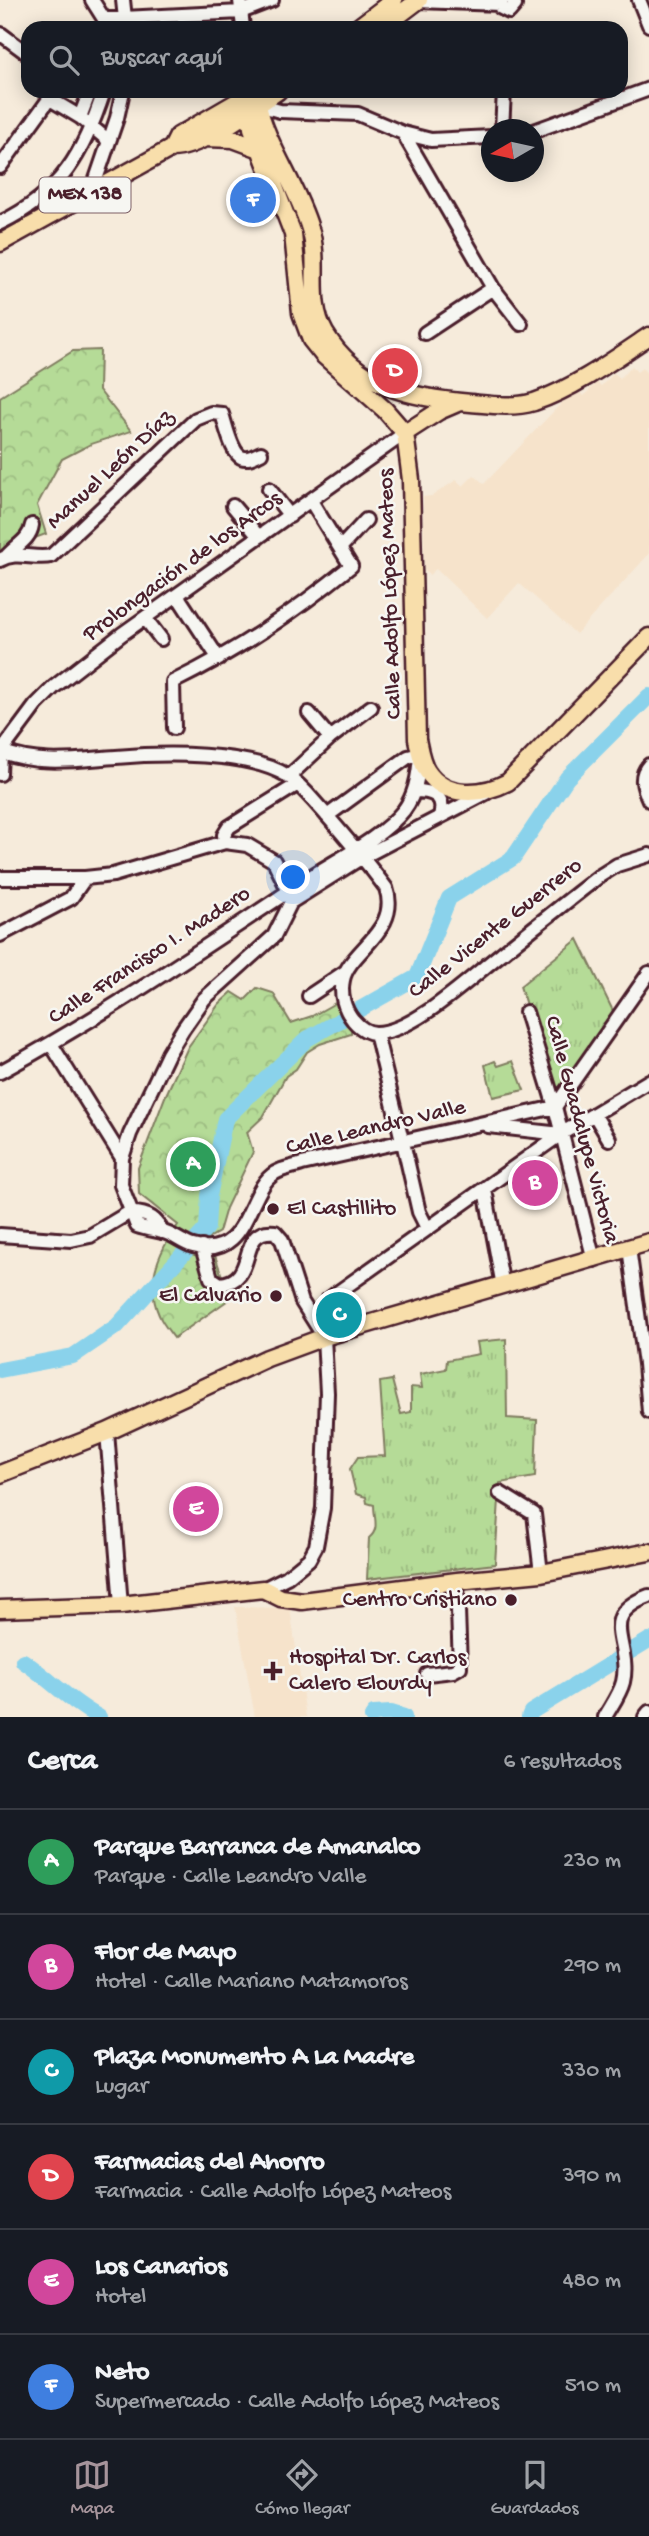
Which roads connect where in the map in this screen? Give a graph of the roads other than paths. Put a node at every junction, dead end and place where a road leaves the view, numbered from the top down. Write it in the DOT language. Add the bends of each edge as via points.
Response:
graph roads {
  1 [pos="92,0"];
  2 [pos="100,0"];
  3 [pos="123,0"];
  4 [pos="272,0"];
  5 [pos="394,0"];
  6 [pos="418,0"];
  7 [pos="639,0"];
  8 [pos="501,2"];
  9 [pos="519,2"];
  10 [pos="245,6"];
  11 [pos="104,21"];
  12 [pos="105,21"];
  13 [pos="125,21"];
  14 [pos="132,21"];
  15 [pos="366,21"];
  16 [pos="391,21"];
  17 [pos="649,25"];
  18 [pos="0,36"];
  19 [pos="21,49"];
  20 [pos="649,89"];
  21 [pos="628,97"];
  22 [pos="50,98"];
  23 [pos="56,98"];
  24 [pos="87,98"];
  25 [pos="102,98"];
  26 [pos="122,98"];
  27 [pos="251,98"];
  28 [pos="252,98"];
  29 [pos="253,98"];
  30 [pos="253,98"];
  31 [pos="255,98"];
  32 [pos="504,98"];
  33 [pos="624,98"];
  34 [pos="80,117"];
  35 [pos="503,119"];
  36 [pos="92,127"];
  37 [pos="544,127"];
  38 [pos="402,133"];
  39 [pos="481,138"];
  40 [pos="203,139"];
  41 [pos="109,141"];
  42 [pos="172,148"];
  43 [pos="260,149"];
  44 [pos="0,167"];
  45 [pos="92,191"];
  46 [pos="0,223"];
  47 [pos="0,243"];
  48 [pos="493,288"];
  49 [pos="521,324"];
  50 [pos="425,333"];
  51 [pos="649,336"];
  52 [pos="460,402"];
  53 [pos="405,433"];
  54 [pos="261,453"];
  55 [pos="269,489"];
  56 [pos="311,501"];
  57 [pos="233,506"];
  58 [pos="289,516"];
  59 [pos="366,520"];
  60 [pos="32,525"];
  61 [pos="259,537"];
  62 [pos="341,547"];
  63 [pos="3,559"];
  64 [pos="177,595"];
  65 [pos="145,618"];
  66 [pos="649,637"];
  67 [pos="161,639"];
  68 [pos="219,659"];
  69 [pos="371,707"];
  70 [pos="310,713"];
  71 [pos="174,728"];
  72 [pos="330,738"];
  73 [pos="1,751"];
  74 [pos="420,754"];
  75 [pos="649,765"];
  76 [pos="0,774"];
  77 [pos="293,780"];
  78 [pos="495,788"];
  79 [pos="414,790"];
  80 [pos="649,800"];
  81 [pos="327,816"];
  82 [pos="440,816"];
  83 [pos="225,842"];
  84 [pos="358,853"];
  85 [pos="649,855"];
  86 [pos="0,878"];
  87 [pos="85,878"];
  88 [pos="290,897"];
  89 [pos="0,935"];
  90 [pos="649,974"];
  91 [pos="344,977"];
  92 [pos="309,996"];
  93 [pos="526,1012"];
  94 [pos="372,1032"];
  95 [pos="51,1044"];
  96 [pos="0,1072"];
  97 [pos="649,1082"];
  98 [pos="555,1107"];
  99 [pos="594,1114"];
  100 [pos="481,1126"];
  101 [pos="561,1134"];
  102 [pos="402,1139"];
  103 [pos="609,1139"];
  104 [pos="122,1158"];
  105 [pos="485,1190"];
  106 [pos="131,1212"];
  107 [pos="427,1228"];
  108 [pos="0,1235"];
  109 [pos="649,1242"];
  110 [pos="197,1247"];
  111 [pos="629,1248"];
  112 [pos="594,1260"];
  113 [pos="503,1286"];
  114 [pos="316,1322"];
  115 [pos="324,1337"];
  116 [pos="649,1409"];
  117 [pos="107,1432"];
  118 [pos="0,1474"];
  119 [pos="500,1493"];
  120 [pos="649,1552"];
  121 [pos="541,1573"];
  122 [pos="457,1581"];
  123 [pos="263,1589"];
  124 [pos="649,1597"];
  125 [pos="121,1605"];
  126 [pos="0,1609"];
  127 [pos="427,1674"];
  128 [pos="649,1712"];
  129 [pos="605,1717"];
  130 [pos="645,1717"];
  1 -- 11 [label="street"];
  2 -- 12 [label="street"];
  3 -- 13 [label="street"];
  4 -- 10 [label="street"];
  5 -- 15 [label="main road"];
  6 -- 8 [label="street"];
  6 -- 16 [label="main road"];
  7 -- 17 [label="street"];
  8 -- 9 [label="street" via="505,12"];
  10 -- 14 [label="street"];
  18 -- 19 [label="street"];
  20 -- 21 [label="street"];
  22 -- 44 [label="street"];
  23 -- 34 [label="street"];
  24 -- 34 [label="street"];
  25 -- 36 [label="street"];
  26 -- 41 [label="street"];
  27 -- 42 [label="main road, MEX 138" via="178,136"];
  28 -- 40 [label="main road, MEX 138"];
  29 -- 43 [label="main road"];
  30 -- 52 [label="main road" via="312,232 316,310 325,332 370,379 399,392"];
  31 -- 38 [label="street" via="280,111 358,114"];
  32 -- 35 [label="street"];
  33 -- 37 [label="street"];
  34 -- 36 [label="street"];
  36 -- 41 [label="street"];
  36 -- 46 [label="street" via="54,187"];
  38 -- 39 [label="street" via="431,140"];
  38 -- 48 [label="street"];
  40 -- 42 [label="main road, MEX 138" via="186,148"];
  40 -- 43 [label="main road" via="233,139"];
  41 -- 45 [label="street"];
  42 -- 45 [label="main road, MEX 138"];
  43 -- 53 [label="main road" via="293,234 301,313 310,340"];
  45 -- 47 [label="main road, MEX 138"];
  48 -- 49 [label="street"];
  48 -- 50 [label="street"];
  51 -- 52 [label="main road" via="546,398 521,405"];
  52 -- 53 [label="main road"];
  53 -- 56 [label="street, Prolongación de los Arcos"];
  53 -- 74 [label="main road, Calle Adolfo López Mateos" via="411,480"];
  54 -- 63 [label="street, Manuel León Díaz" via="239,457 222,414 195,419 51,556"];
  55 -- 58 [label="street"];
  56 -- 58 [label="street, Prolongación de los Arcos"];
  56 -- 62 [label="street"];
  57 -- 61 [label="street"];
  58 -- 61 [label="street, Prolongación de los Arcos"];
  59 -- 62 [label="street"];
  60 -- 63 [label="street" via="25,540"];
  61 -- 64 [label="street, Prolongación de los Arcos"];
  62 -- 68 [label="street" via="351,566 299,608"];
  64 -- 65 [label="street, Prolongación de los Arcos"];
  64 -- 68 [label="street"];
  65 -- 67 [label="street"];
  65 -- 73 [label="street, Prolongación de los Arcos" via="54,687"];
  66 -- 78 [label="main road" via="519,773"];
  68 -- 71 [label="street" via="173,682"];
  69 -- 72 [label="street"];
  70 -- 72 [label="street"];
  72 -- 77 [label="street"];
  73 -- 76 [label="street"];
  73 -- 77 [label="street" via="50,761 172,753 257,763"];
  74 -- 78 [label="main road, Calle Adolfo López Mateos" via="426,770 441,785 463,793"];
  74 -- 79 [label="street, Calle Adolfo López Mateos"];
  74 -- 81 [label="street" via="408,757"];
  75 -- 80 [label="street" via="643,774"];
  77 -- 81 [label="street"];
  77 -- 83 [label="street" via="229,827"];
  78 -- 82 [label="street"];
  79 -- 82 [label="street" via="438,796"];
  79 -- 84 [label="street, Calle Adolfo López Mateos" via="403,811"];
  81 -- 84 [label="street"];
  82 -- 84 [label="street"];
  83 -- 87 [label="street" via="137,869"];
  83 -- 88 [label="street" via="247,845 274,861"];
  84 -- 88 [label="street, Calle Francisco I. Madero"];
  84 -- 91 [label="street" via="386,887 388,908 381,928"];
  85 -- 94 [label="street, Calle Vicente Guerrero" via="598,877 446,999 405,1025"];
  86 -- 87 [label="street"];
  87 -- 89 [label="street" via="71,898"];
  88 -- 95 [label="street, Calle Francisco I. Madero"];
  88 -- 104 [label="street" via="274,936 204,999 183,1028"];
  90 -- 98 [label="street"];
  91 -- 92 [label="street"];
  91 -- 94 [label="street" via="344,1000 354,1021"];
  93 -- 98 [label="street, Calle Guadalupe Victoria"];
  94 -- 102 [label="street"];
  95 -- 96 [label="street, Calle Francisco I. Madero"];
  95 -- 104 [label="street"];
  97 -- 99 [label="street"];
  98 -- 100 [label="street, Calle Leandro Valle"];
  98 -- 101 [label="street, Calle Guadalupe Victoria"];
  99 -- 101 [label="street"];
  99 -- 103 [label="street"];
  100 -- 101 [label="street"];
  100 -- 102 [label="street, Calle Leandro Valle"];
  101 -- 105 [label="street"];
  101 -- 112 [label="street, Calle Guadalupe Victoria"];
  102 -- 107 [label="street"];
  102 -- 110 [label="street, Calle Leandro Valle" via="274,1173 238,1232 226,1243"];
  104 -- 106 [label="street" via="121,1185"];
  105 -- 107 [label="street"];
  105 -- 113 [label="street"];
  106 -- 108 [label="street" via="90,1236 71,1240"];
  106 -- 110 [label="street" via="137,1226"];
  107 -- 114 [label="street" via="327,1301"];
  109 -- 111 [label="main road"];
  110 -- 114 [label="street" via="211,1278 220,1284 231,1283 244,1268 253,1240 259,1234 275,1232 282,1240 302,1302"];
  111 -- 112 [label="main road"];
  111 -- 116 [label="street, Calle Guadalupe Victoria"];
  112 -- 113 [label="main road"];
  113 -- 115 [label="main road"];
  114 -- 115 [label="street"];
  115 -- 117 [label="main road" via="242,1368"];
  115 -- 123 [label="street" via="327,1393 316,1546 298,1569"];
  117 -- 118 [label="main road"];
  117 -- 125 [label="street"];
  119 -- 121 [label="street" via="534,1514"];
  120 -- 121 [label="main road"];
  121 -- 122 [label="main road"];
  122 -- 123 [label="main road" via="302,1601"];
  122 -- 127 [label="street" via="460,1667"];
  123 -- 125 [label="main road"];
  124 -- 129 [label="street" via="624,1610 619,1620 623,1683"];
  125 -- 126 [label="main road"];
  128 -- 130 [label="street"];
}
